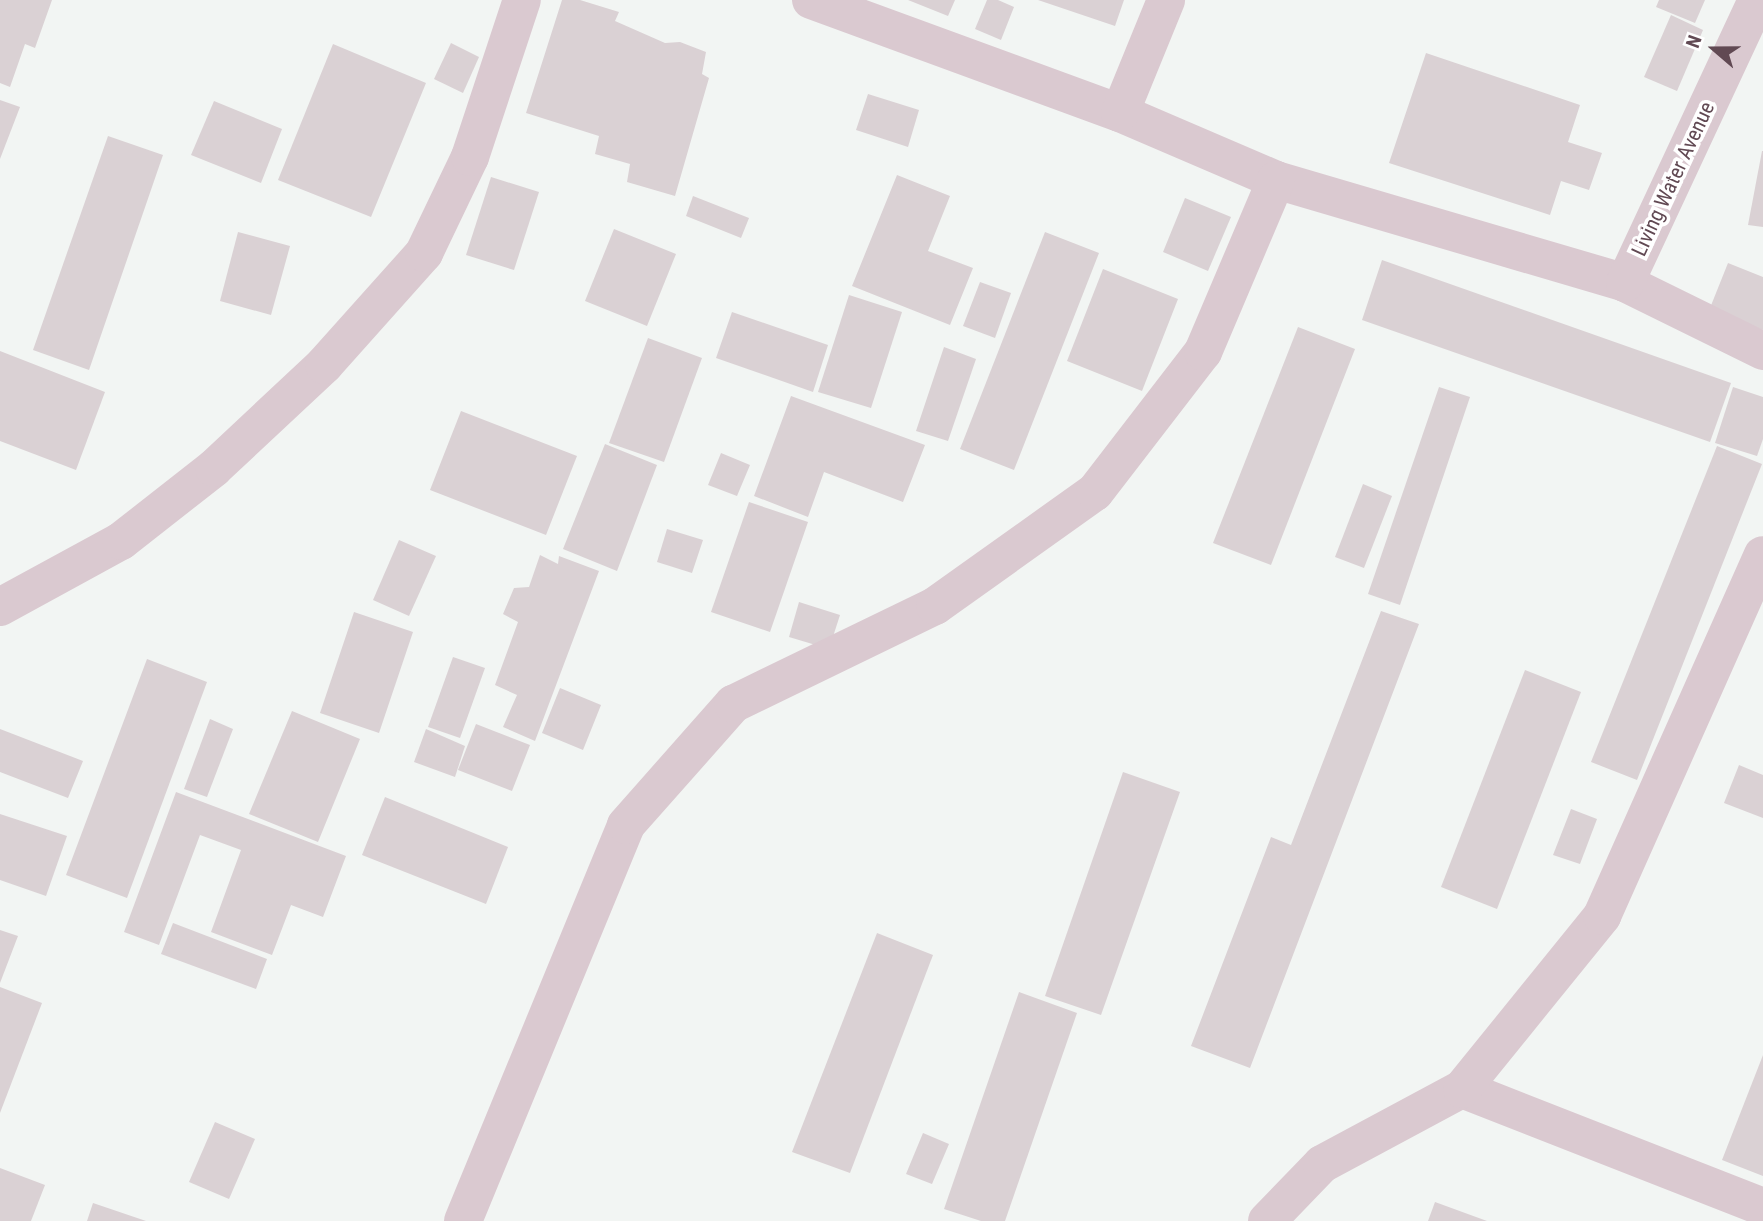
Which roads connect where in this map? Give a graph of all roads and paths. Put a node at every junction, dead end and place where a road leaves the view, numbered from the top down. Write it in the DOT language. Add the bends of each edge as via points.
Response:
graph roads {
  1 [pos="522,0"];
  2 [pos="811,0"];
  3 [pos="1166,0"];
  4 [pos="1757,0"];
  5 [pos="1120,113"];
  6 [pos="1276,180"];
  7 [pos="1625,283"];
  8 [pos="1763,351"];
  9 [pos="1763,555"];
  10 [pos="0,607"];
  11 [pos="1462,1089"];
  12 [pos="1763,1208"];
  13 [pos="463,1221"];
  14 [pos="1267,1221"];
  1 -- 10 [label="street" via="470,156 424,253 324,365 214,468 121,541"];
  2 -- 5 [label="street"];
  3 -- 5 [label="street"];
  4 -- 7 [label="street, Living Water Avenue"];
  5 -- 6 [label="street"];
  6 -- 7 [label="street"];
  6 -- 13 [label="street" via="1203,352 1095,492 935,606 733,704 626,825"];
  7 -- 8 [label="street"];
  9 -- 11 [label="street" via="1602,916"];
  11 -- 12 [label="street"];
  11 -- 14 [label="street" via="1322,1164"];
}
